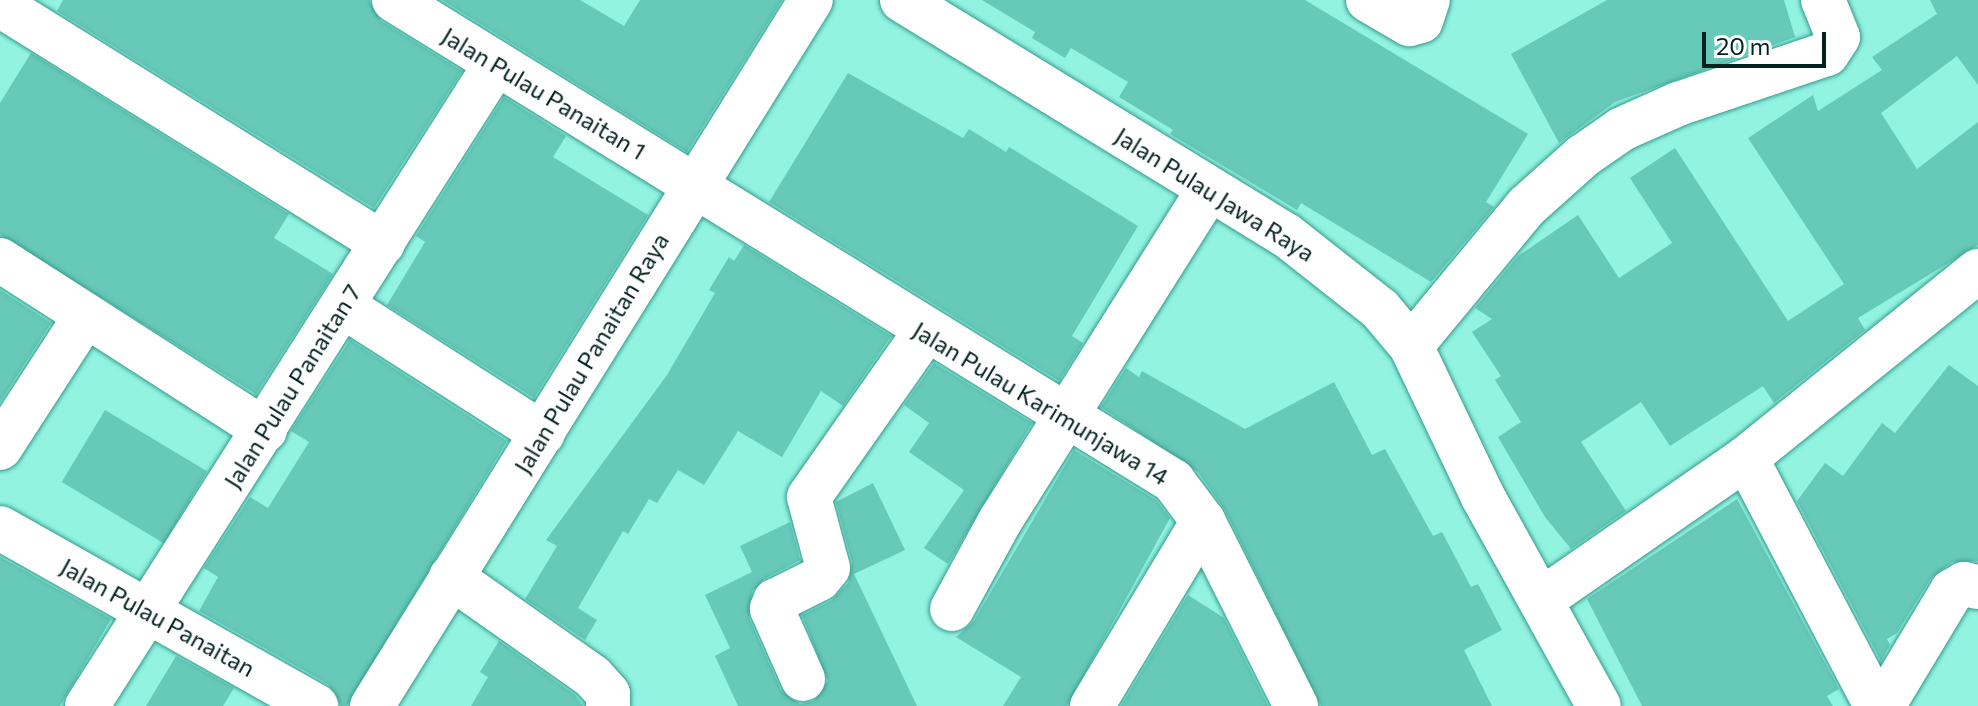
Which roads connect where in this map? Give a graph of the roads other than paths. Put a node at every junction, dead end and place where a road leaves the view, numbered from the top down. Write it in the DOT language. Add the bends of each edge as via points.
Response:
graph roads {
  1 [pos="394,0"];
  2 [pos="811,0"];
  3 [pos="902,0"];
  4 [pos="1368,0"];
  5 [pos="1428,0"];
  6 [pos="1823,0"];
  7 [pos="8,12"];
  8 [pos="495,65"];
  9 [pos="695,184"];
  10 [pos="1209,189"];
  11 [pos="383,243"];
  12 [pos="0,260"];
  13 [pos="1978,271"];
  14 [pos="343,306"];
  15 [pos="86,315"];
  16 [pos="925,332"];
  17 [pos="1411,346"];
  18 [pos="1067,417"];
  19 [pos="265,430"];
  20 [pos="543,434"];
  21 [pos="0,448"];
  22 [pos="1746,458"];
  23 [pos="1203,521"];
  24 [pos="0,528"];
  25 [pos="451,577"];
  26 [pos="1978,587"];
  27 [pos="1541,600"];
  28 [pos="952,609"];
  29 [pos="148,612"];
  30 [pos="803,679"];
  31 [pos="87,706"];
  32 [pos="316,706"];
  33 [pos="372,706"];
  34 [pos="608,706"];
  35 [pos="1092,706"];
  36 [pos="1296,706"];
  37 [pos="1599,706"];
  38 [pos="1876,706"];
  39 [pos="1883,706"];
  1 -- 8 [label="street, Jalan Pulau Panaitan 1"];
  2 -- 9 [label="street, Jalan Pulau Panaitan Raya"];
  3 -- 10 [label="street, Jalan Pulau Jawa Raya"];
  4 -- 5 [label="street" via="1409,24 1421,21"];
  6 -- 17 [label="street" via="1838,37 1827,54 1678,104 1622,129 1583,156 1527,206"];
  7 -- 11 [label="street"];
  8 -- 9 [label="street, Jalan Pulau Panaitan 1"];
  8 -- 11 [label="street, Jalan Pulau Panaitan 7"];
  9 -- 16 [label="street, Jalan Pulau Karimunjawa 14"];
  9 -- 20 [label="street, Jalan Pulau Panaitan Raya"];
  10 -- 17 [label="street, Jalan Pulau Jawa Raya" via="1286,235 1345,280 1380,309"];
  10 -- 18 [label="street"];
  11 -- 14 [label="street, Jalan Pulau Panaitan 7"];
  12 -- 15 [label="street"];
  13 -- 22 [label="street"];
  14 -- 19 [label="street, Jalan Pulau Panaitan 7"];
  14 -- 20 [label="street"];
  15 -- 19 [label="street"];
  15 -- 21 [label="street"];
  16 -- 18 [label="street, Jalan Pulau Karimunjawa 14"];
  16 -- 30 [label="street" via="811,491 808,510 828,568 819,579 775,601 772,609"];
  17 -- 27 [label="street, Jalan Pulau Jawa Raya" via="1483,497"];
  18 -- 23 [label="street, Jalan Pulau Karimunjawa 14" via="1173,481"];
  18 -- 28 [label="street"];
  19 -- 29 [label="street, Jalan Pulau Panaitan 7"];
  20 -- 25 [label="street, Jalan Pulau Panaitan Raya"];
  22 -- 27 [label="street"];
  22 -- 38 [label="street"];
  23 -- 35 [label="street"];
  23 -- 36 [label="street, Jalan Pulau Karimunjawa 14"];
  24 -- 29 [label="street, Jalan Pulau Panaitan"];
  25 -- 33 [label="street, Jalan Pulau Panaitan Raya"];
  25 -- 34 [label="street" via="592,676 608,694"];
  26 -- 39 [label="street" via="1964,584 1952,591"];
  27 -- 37 [label="street, Jalan Pulau Jawa Raya"];
  29 -- 31 [label="street, Jalan Pulau Panaitan 7"];
  29 -- 32 [label="street, Jalan Pulau Panaitan"];
}
